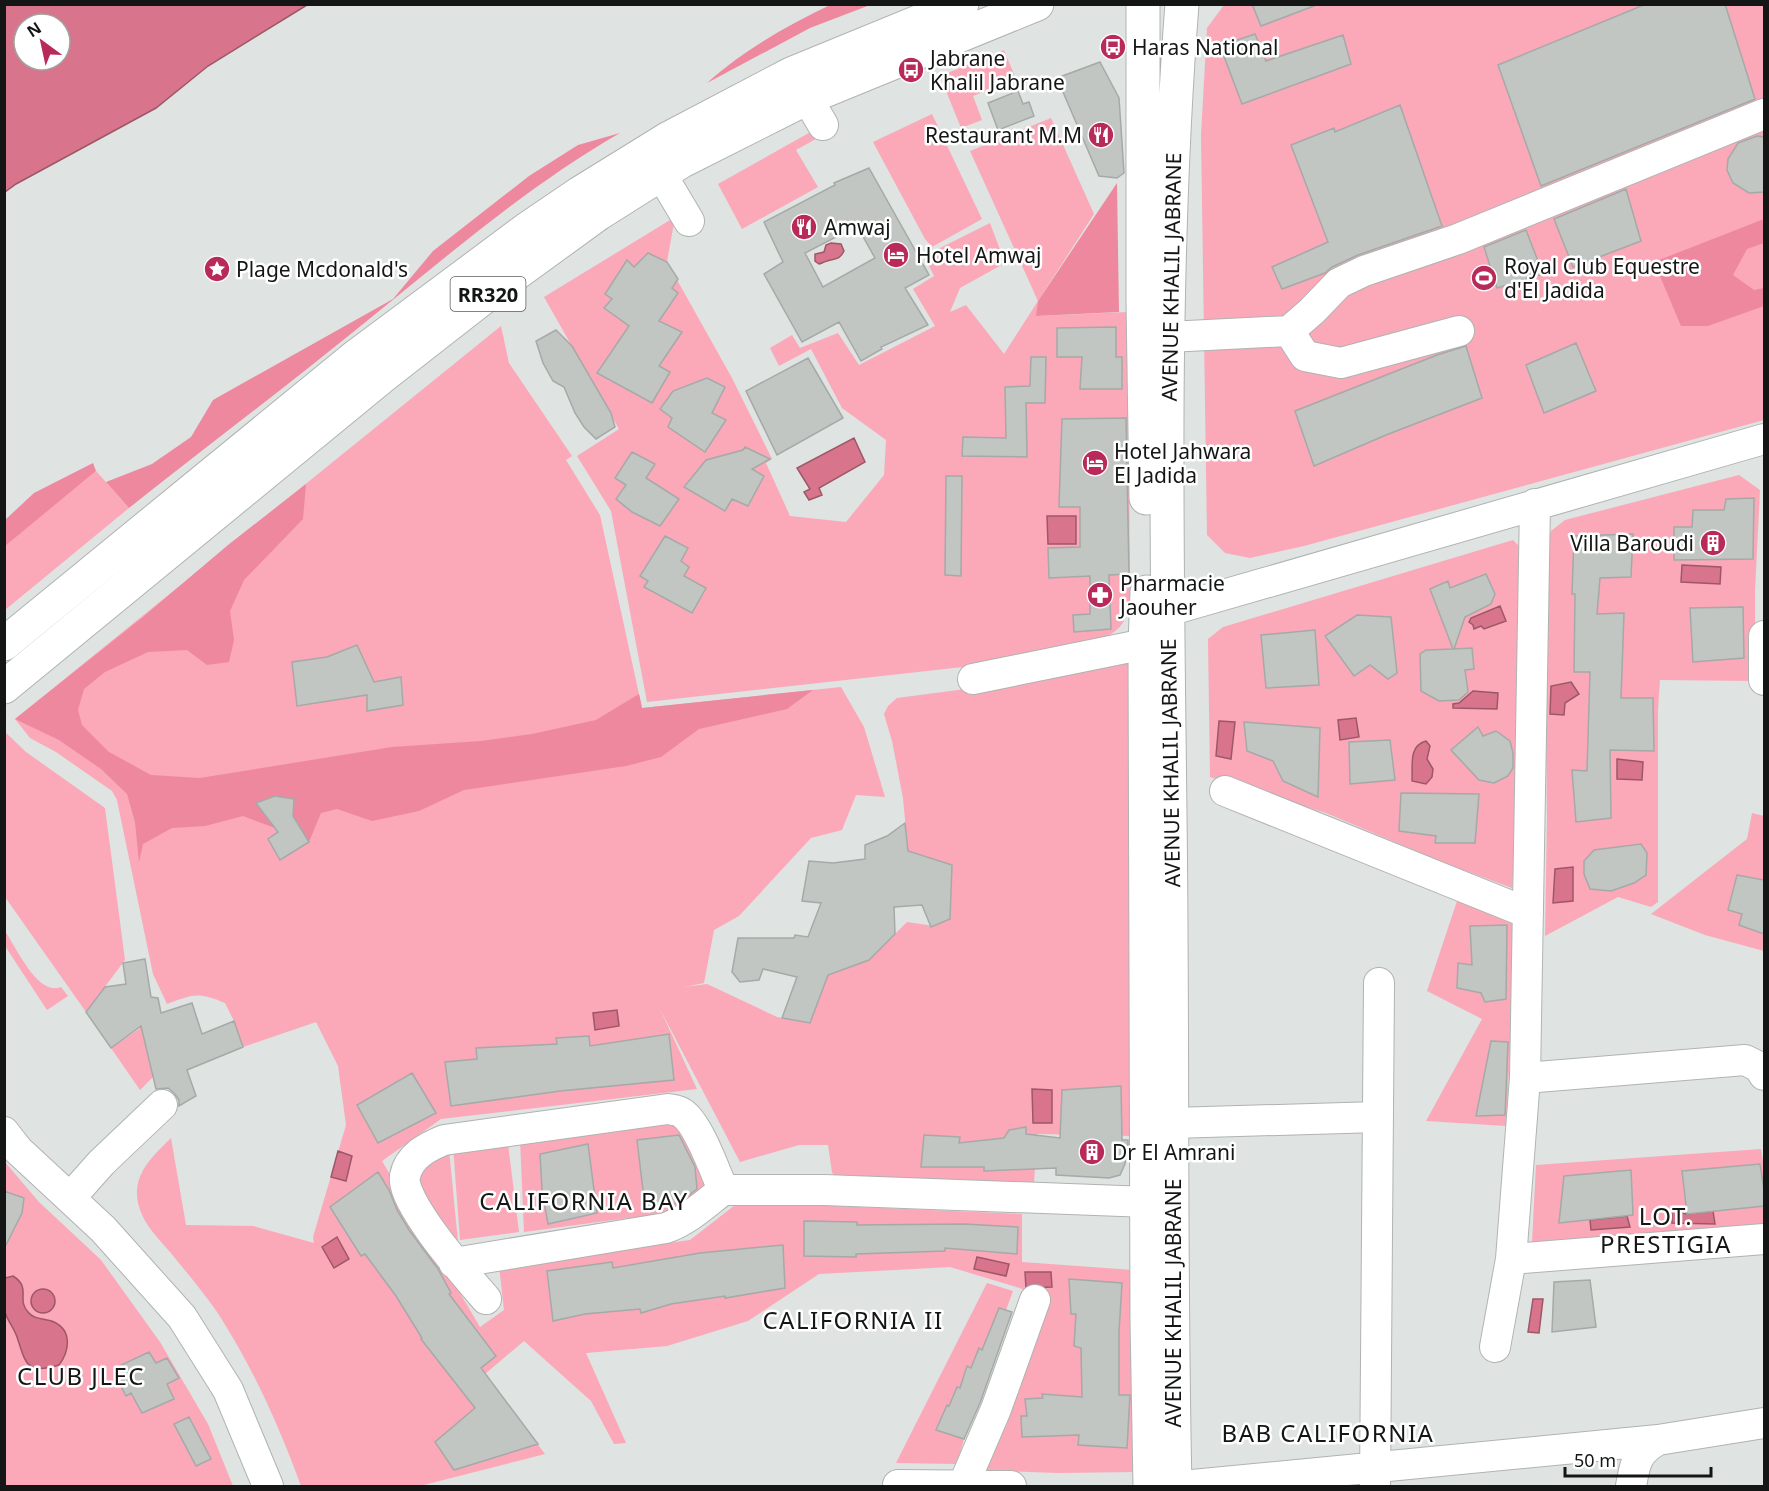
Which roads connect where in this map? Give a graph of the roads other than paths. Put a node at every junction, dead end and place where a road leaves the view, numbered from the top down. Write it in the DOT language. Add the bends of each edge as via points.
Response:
graph roads {
  1 [pos="962,4"];
  2 [pos="1037,4"];
  3 [pos="1143,4"];
  4 [pos="1182,4"];
  5 [pos="1764,114"];
  6 [pos="661,174"];
  7 [pos="689,221"];
  8 [pos="1289,331"];
  9 [pos="1459,331"];
  10 [pos="1168,338"];
  11 [pos="1764,439"];
  12 [pos="1535,504"];
  13 [pos="1153,624"];
  14 [pos="1764,636"];
  15 [pos="4,644"];
  16 [pos="973,679"];
  17 [pos="1764,680"];
  18 [pos="4,687"];
  19 [pos="1225,791"];
  20 [pos="1528,913"];
  21 [pos="1379,982"];
  22 [pos="1764,1075"];
  23 [pos="1525,1078"];
  24 [pos="162,1105"];
  25 [pos="1378,1117"];
  26 [pos="1172,1123"];
  27 [pos="4,1132"];
  28 [pos="723,1190"];
  29 [pos="70,1198"];
  30 [pos="1148,1202"];
  31 [pos="1764,1239"];
  32 [pos="1511,1259"];
  33 [pos="454,1263"];
  34 [pos="486,1299"];
  35 [pos="1035,1300"];
  36 [pos="1495,1347"];
  37 [pos="1764,1424"];
  38 [pos="1658,1440"];
  39 [pos="1375,1477"];
  40 [pos="897,1485"];
  41 [pos="268,1486"];
  42 [pos="963,1486"];
  43 [pos="1011,1486"];
  44 [pos="1150,1486"];
  45 [pos="1175,1486"];
  46 [pos="1182,1486"];
  47 [pos="1631,1486"];
  1 -- 15 [label="main road, RR320" via="791,74 652,148 554,211 355,357"];
  2 -- 6 [label="main road, RR320" via="815,112"];
  3 -- 13 [label="main road, AVENUE KHALIL JABRANE" via="1143,302"];
  4 -- 10 [label="main road, AVENUE KHALIL JABRANE" via="1175,87"];
  5 -- 8 [label="street" via="1458,239 1356,275 1339,283"];
  6 -- 7 [label="street"];
  6 -- 18 [label="main road, RR320" via="598,214 488,294"];
  8 -- 9 [label="street" via="1305,356 1341,363"];
  8 -- 10 [label="street"];
  10 -- 13 [label="main road, AVENUE KHALIL JABRANE"];
  11 -- 12 [label="street"];
  12 -- 13 [label="street"];
  12 -- 20 [label="street"];
  13 -- 16 [label="street"];
  13 -- 26 [label="main road, AVENUE KHALIL JABRANE"];
  13 -- 30 [label="main road, AVENUE KHALIL JABRANE"];
  14 -- 17 [label="street"];
  19 -- 20 [label="street"];
  20 -- 23 [label="street"];
  21 -- 25 [label="street"];
  22 -- 23 [label="street" via="1746,1060"];
  23 -- 32 [label="street"];
  24 -- 29 [label="street"];
  25 -- 26 [label="street"];
  25 -- 39 [label="street"];
  26 -- 45 [label="main road, AVENUE KHALIL JABRANE"];
  27 -- 29 [label="street"];
  28 -- 30 [label="street"];
  28 -- 33 [label="street" via="678,1224 666,1228"];
  28 -- 33 [label="street" via="692,1124 678,1111 444,1140 424,1148 408,1166 404,1178 405,1188"];
  29 -- 41 [label="street" via="182,1317 228,1390"];
  30 -- 44 [label="main road, AVENUE KHALIL JABRANE"];
  31 -- 32 [label="street"];
  32 -- 36 [label="street"];
  33 -- 34 [label="street"];
  35 -- 42 [label="street"];
  37 -- 38 [label="street"];
  38 -- 39 [label="street"];
  38 -- 47 [label="street" via="1640,1454"];
  39 -- 46 [label="street"];
  40 -- 42 [label="street"];
  42 -- 43 [label="street"];
}
